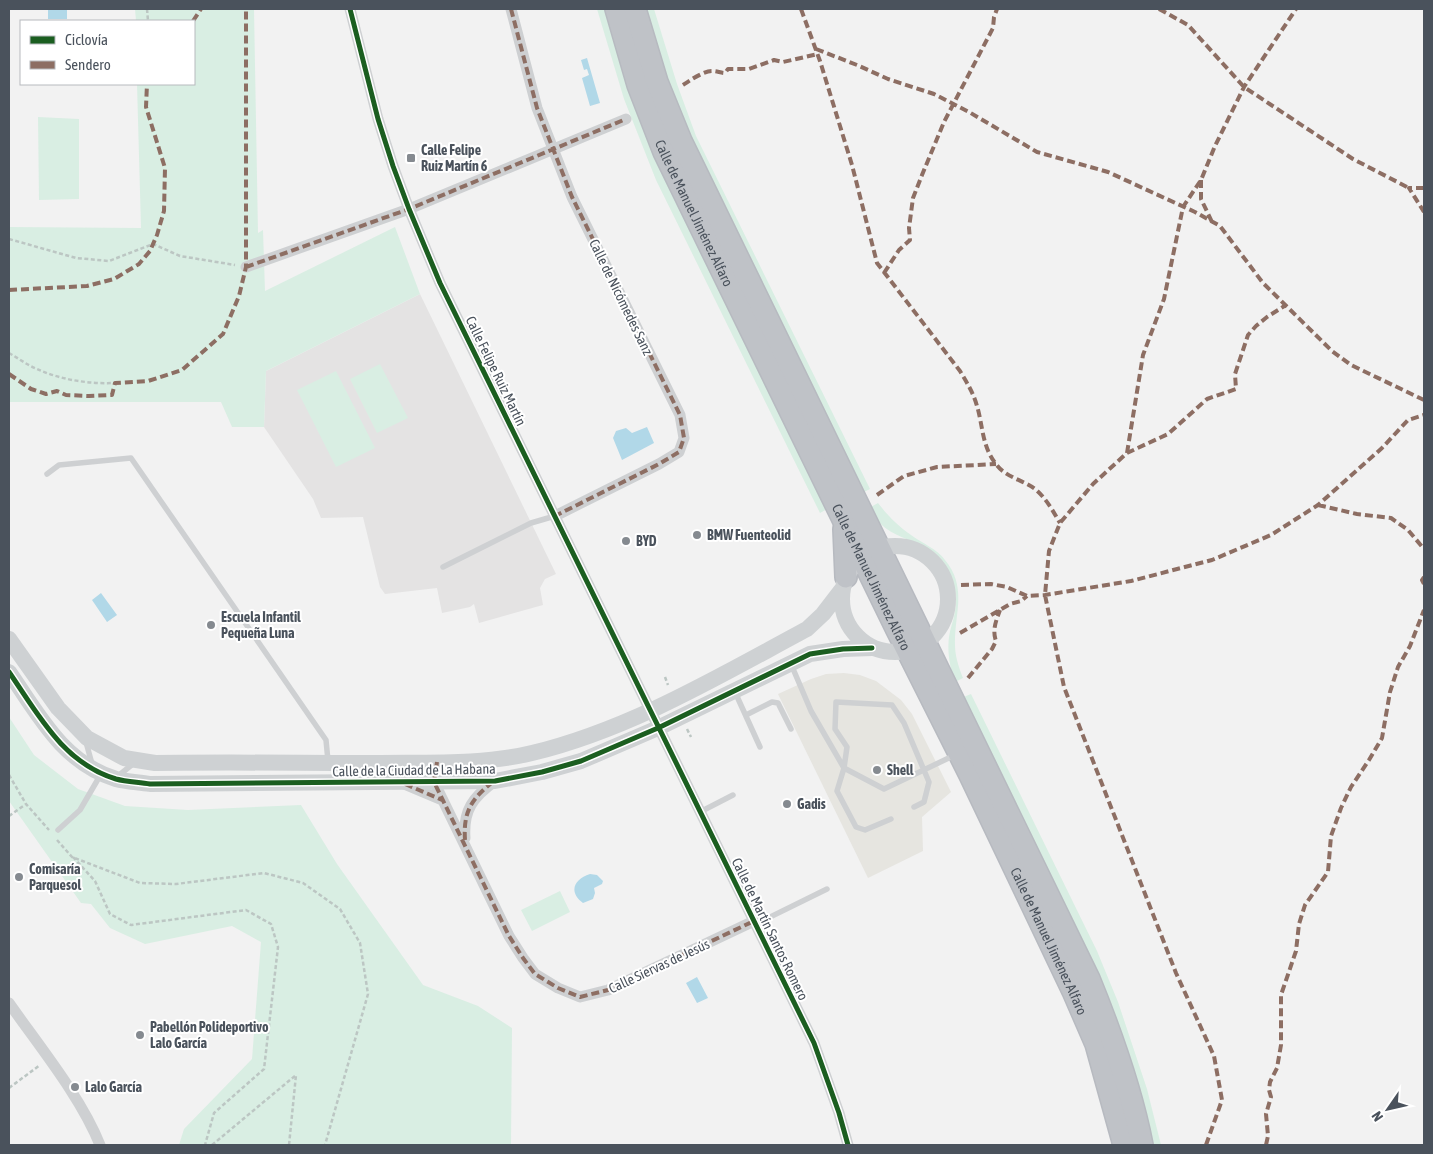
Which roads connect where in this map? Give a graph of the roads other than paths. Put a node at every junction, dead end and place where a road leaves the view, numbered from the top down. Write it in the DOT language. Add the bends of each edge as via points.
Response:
graph roads {
  1 [pos="350,9"];
  2 [pos="511,9"];
  3 [pos="616,9"];
  4 [pos="635,9"];
  5 [pos="626,119"];
  6 [pos="553,150"];
  7 [pos="409,209"];
  8 [pos="246,267"];
  9 [pos="47,474"];
  10 [pos="555,516"];
  11 [pos="843,519"];
  12 [pos="870,553"];
  13 [pos="443,567"];
  14 [pos="844,582"];
  15 [pos="9,639"];
  16 [pos="872,648"];
  17 [pos="917,648"];
  18 [pos="791,663"];
  19 [pos="9,672"];
  20 [pos="734,691"];
  21 [pos="651,711"];
  22 [pos="746,715"];
  23 [pos="658,728"];
  24 [pos="791,729"];
  25 [pos="84,735"];
  26 [pos="760,747"];
  27 [pos="959,753"];
  28 [pos="138,760"];
  29 [pos="437,762"];
  30 [pos="329,763"];
  31 [pos="844,768"];
  32 [pos="924,770"];
  33 [pos="104,773"];
  34 [pos="494,781"];
  35 [pos="400,782"];
  36 [pos="434,782"];
  37 [pos="733,796"];
  38 [pos="442,800"];
  39 [pos="914,807"];
  40 [pos="700,812"];
  41 [pos="891,819"];
  42 [pos="58,830"];
  43 [pos="465,842"];
  44 [pos="827,889"];
  45 [pos="755,922"];
  46 [pos="9,1003"];
  47 [pos="100,1145"];
  48 [pos="848,1145"];
  49 [pos="1124,1145"];
  50 [pos="1142,1145"];
  1 -- 7 [label="street, Calle Felipe Ruiz Martín" via="378,119"];
  2 -- 6 [label="street, Calle de Nicómedes Sanz" via="537,108"];
  3 -- 11 [label="highway, Calle de Manuel Jiménez Alfaro" via="638,85 664,152"];
  4 -- 12 [label="highway, Calle de Manuel Jiménez Alfaro" via="657,82 681,141"];
  5 -- 6 [label="street"];
  6 -- 7 [label="street"];
  6 -- 10 [label="street, Calle de Nicómedes Sanz" via="572,197 680,415 684,438 679,452"];
  7 -- 8 [label="street"];
  7 -- 10 [label="street, Calle Felipe Ruiz Martín" via="440,283"];
  9 -- 30 [label="lane, Calle de la Ciudad de La Habana" via="59,465 131,458 326,740"];
  10 -- 13 [label="lane" via="532,523"];
  10 -- 21 [label="street, Calle Felipe Ruiz Martín"];
  11 -- 12 [label="highway, Calle de Manuel Jiménez Alfaro"];
  11 -- 14 [label="highway"];
  12 -- 14 [label="street, Calle de la Ciudad de La Habana"];
  12 -- 17 [label="highway, Calle de Manuel Jiménez Alfaro"];
  12 -- 17 [label="street" via="888,546 910,548 929,558 943,575 947,585 945,617 935,637"];
  14 -- 16 [label="street" via="843,608 847,622"];
  14 -- 21 [label="street, Calle de la Ciudad de La Habana" via="823,614 807,629"];
  15 -- 25 [label="street, Calle de la Ciudad de La Habana" via="58,708"];
  16 -- 17 [label="street, Calle de la Ciudad de La Habana" via="884,652"];
  16 -- 18 [label="street, Calle de la Ciudad de La Habana" via="821,651"];
  17 -- 27 [label="highway, Calle de Manuel Jiménez Alfaro"];
  17 -- 50 [label="highway, Calle de Manuel Jiménez Alfaro" via="1089,979 1112,1035"];
  18 -- 20 [label="street, Calle de la Ciudad de La Habana"];
  18 -- 31 [label="lane" via="812,711"];
  19 -- 33 [label="street, Calle de la Ciudad de La Habana" via="68,752 83,764"];
  20 -- 22 [label="lane"];
  20 -- 23 [label="street, Calle de la Ciudad de La Habana"];
  21 -- 23 [label="street, Calle Felipe Ruiz Martín"];
  21 -- 29 [label="street, Calle de la Ciudad de La Habana" via="576,741 530,753 495,759"];
  22 -- 24 [label="lane" via="772,702 778,703"];
  22 -- 26 [label="lane"];
  23 -- 34 [label="street, Calle de la Ciudad de La Habana" via="581,761"];
  23 -- 40 [label="street, Calle de Martín Santos Romero"];
  25 -- 28 [label="street, Calle de la Ciudad de La Habana" via="124,758"];
  25 -- 33 [label="lane"];
  27 -- 32 [label="lane"];
  27 -- 49 [label="highway, Calle de Manuel Jiménez Alfaro" via="1096,1044"];
  28 -- 30 [label="street, Calle de la Ciudad de La Habana" via="155,763"];
  28 -- 33 [label="lane"];
  29 -- 30 [label="street, Calle de la Ciudad de La Habana"];
  29 -- 36 [label="street"];
  31 -- 32 [label="lane" via="884,789"];
  31 -- 32 [label="lane" via="847,748 835,729 836,702 892,705 904,723"];
  31 -- 41 [label="lane" via="837,791 856,827 865,830"];
  32 -- 39 [label="lane" via="929,782 924,802"];
  33 -- 35 [label="street, Calle de la Ciudad de La Habana" via="150,784"];
  33 -- 42 [label="lane" via="80,810"];
  34 -- 36 [label="street, Calle de la Ciudad de La Habana"];
  34 -- 43 [label="street, Calle Siervas de Jesús" via="482,790 468,809"];
  35 -- 36 [label="street, Calle de la Ciudad de La Habana"];
  35 -- 38 [label="street"];
  36 -- 38 [label="street, Calle Siervas de Jesús"];
  37 -- 40 [label="lane"];
  38 -- 43 [label="street, Calle Siervas de Jesús"];
  40 -- 45 [label="street, Calle de Martín Santos Romero"];
  43 -- 45 [label="street, Calle Siervas de Jesús" via="522,958 536,974 580,997 608,990"];
  44 -- 45 [label="lane"];
  45 -- 48 [label="street, Calle de Martín Santos Romero" via="814,1043 840,1113"];
  46 -- 47 [label="street" via="67,1086"];
}
